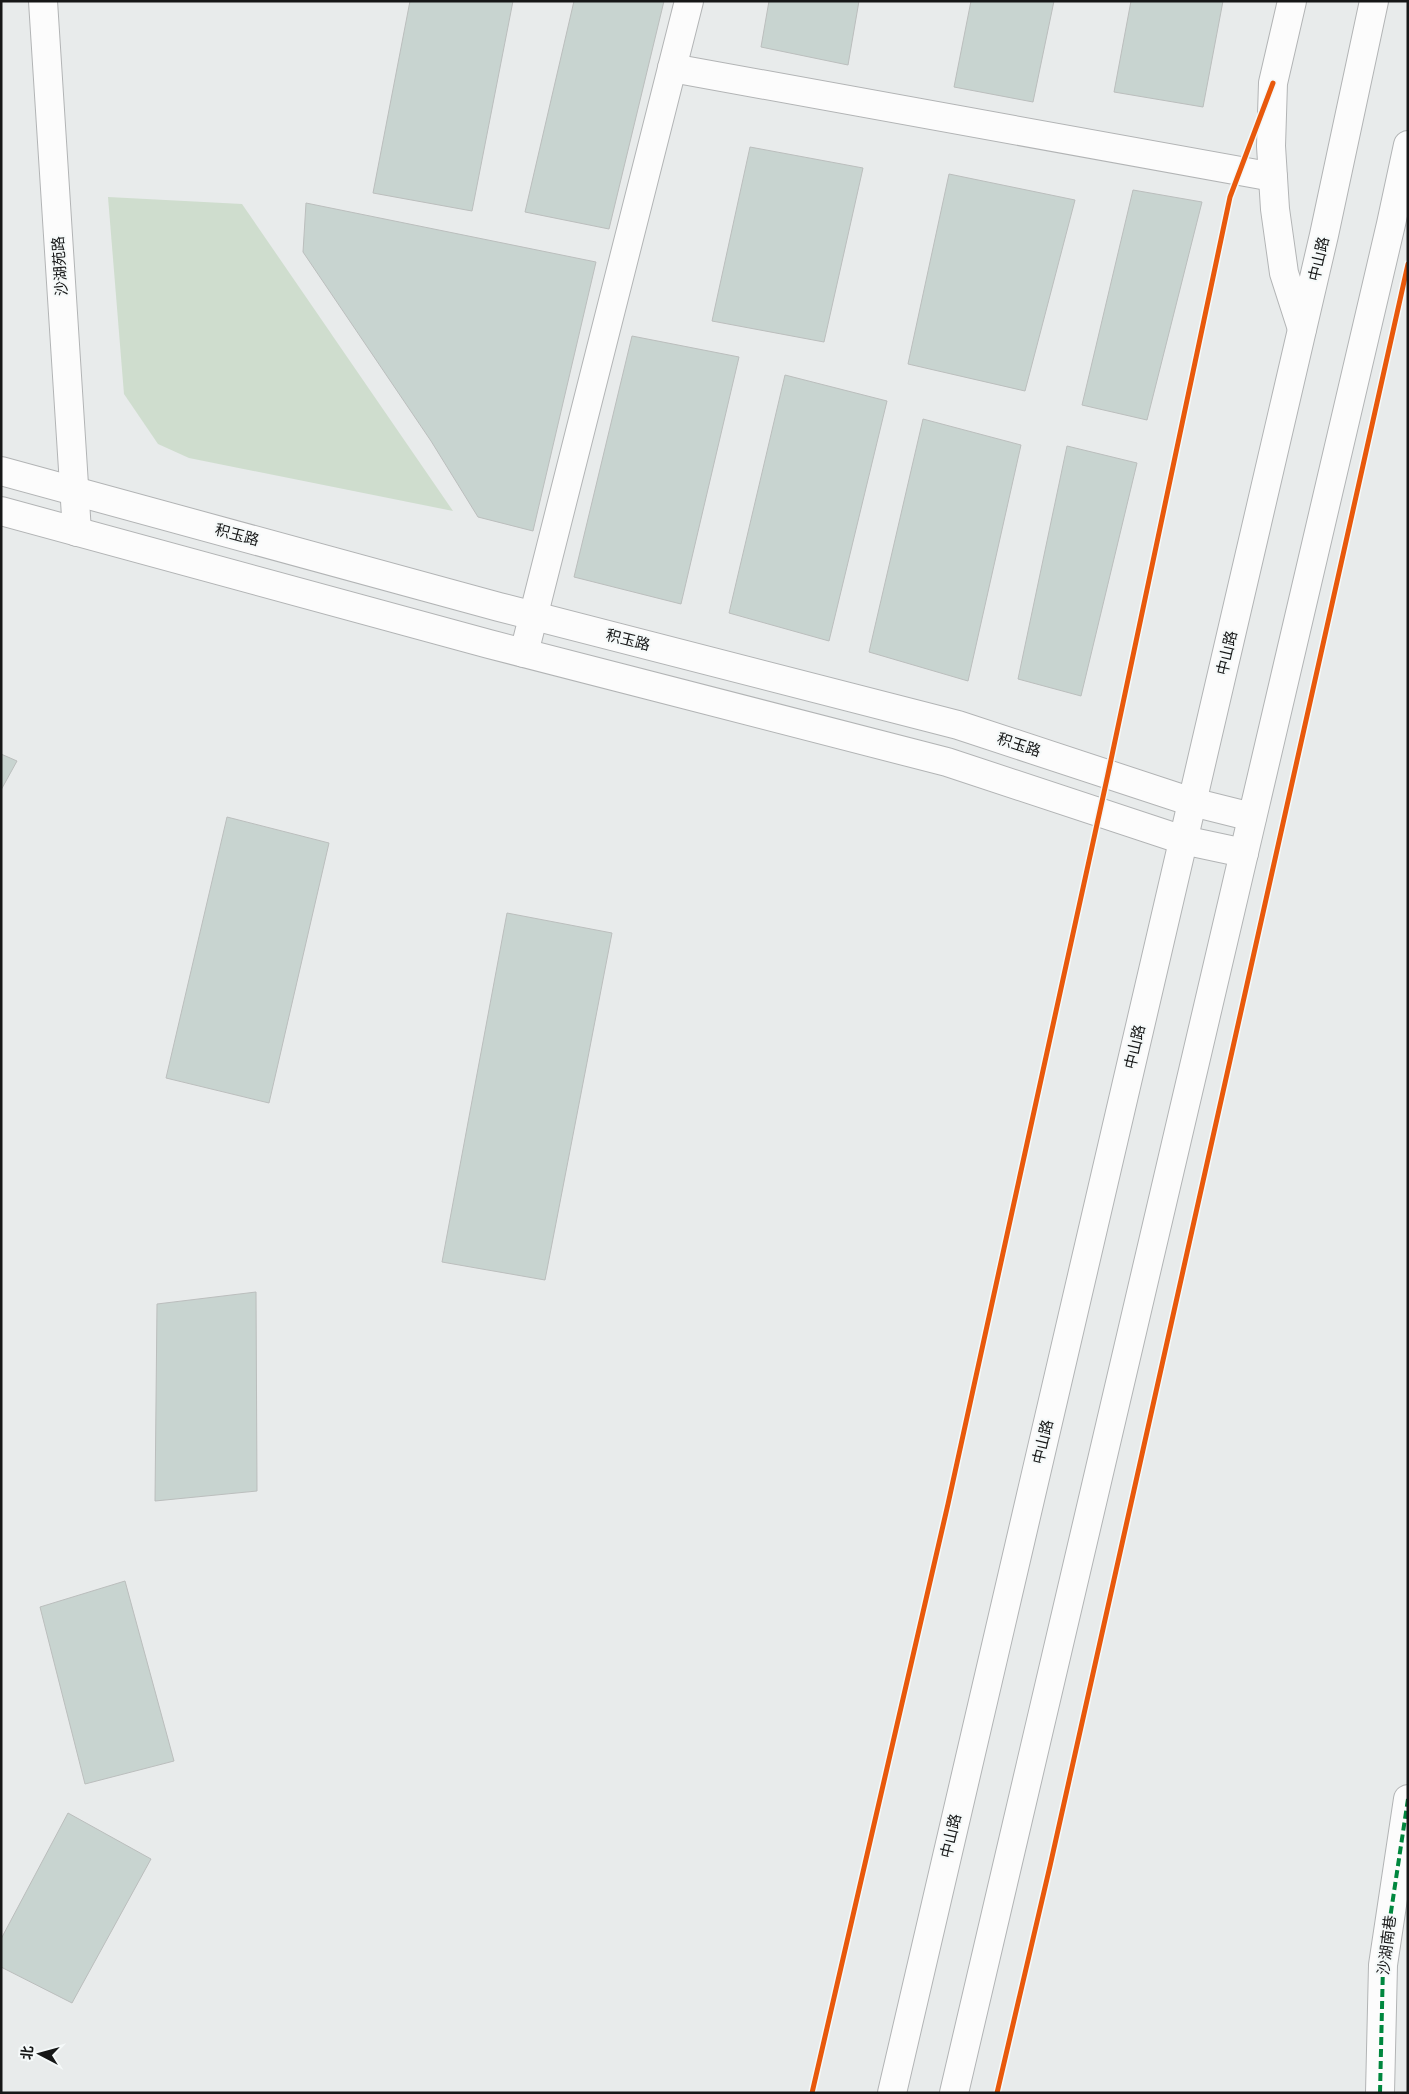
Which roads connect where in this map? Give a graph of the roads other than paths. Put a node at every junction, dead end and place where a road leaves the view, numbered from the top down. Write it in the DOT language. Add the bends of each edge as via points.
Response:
graph roads {
  1 [pos="43,1"];
  2 [pos="689,1"];
  3 [pos="1292,1"];
  4 [pos="1374,1"];
  5 [pos="672,68"];
  6 [pos="1408,145"];
  7 [pos="1273,177"];
  8 [pos="1302,330"];
  9 [pos="1,471"];
  10 [pos="75,491"];
  11 [pos="1,511"];
  12 [pos="77,532"];
  13 [pos="533,616"];
  14 [pos="524,653"];
  15 [pos="1192,802"];
  16 [pos="1252,817"];
  17 [pos="1183,840"];
  18 [pos="1244,853"];
  19 [pos="1408,1799"];
  20 [pos="892,2093"];
  21 [pos="954,2093"];
  22 [pos="1380,2093"];
  1 -- 10 [label="main road, 沙湖苑路"];
  2 -- 5 [label="main road"];
  3 -- 7 [label="main road" via="1273,83"];
  4 -- 8 [label="main road, 中山路"];
  5 -- 7 [label="main road"];
  5 -- 13 [label="main road"];
  6 -- 16 [label="main road"];
  7 -- 8 [label="main road" via="1284,273"];
  8 -- 15 [label="main road, 中山路"];
  9 -- 10 [label="main road, 积玉路"];
  10 -- 12 [label="main road, 沙湖苑路"];
  10 -- 13 [label="main road, 积玉路"];
  11 -- 12 [label="main road"];
  12 -- 14 [label="main road"];
  13 -- 14 [label="main road"];
  13 -- 15 [label="main road, 积玉路" via="958,725"];
  14 -- 17 [label="main road" via="947,762"];
  15 -- 16 [label="main road, 积玉路"];
  15 -- 17 [label="main road, 中山路"];
  16 -- 18 [label="main road"];
  17 -- 18 [label="main road"];
  17 -- 20 [label="main road, 中山路"];
  18 -- 21 [label="main road"];
  19 -- 22 [label="main road, 沙湖南巷" via="1383,1965"];
}
